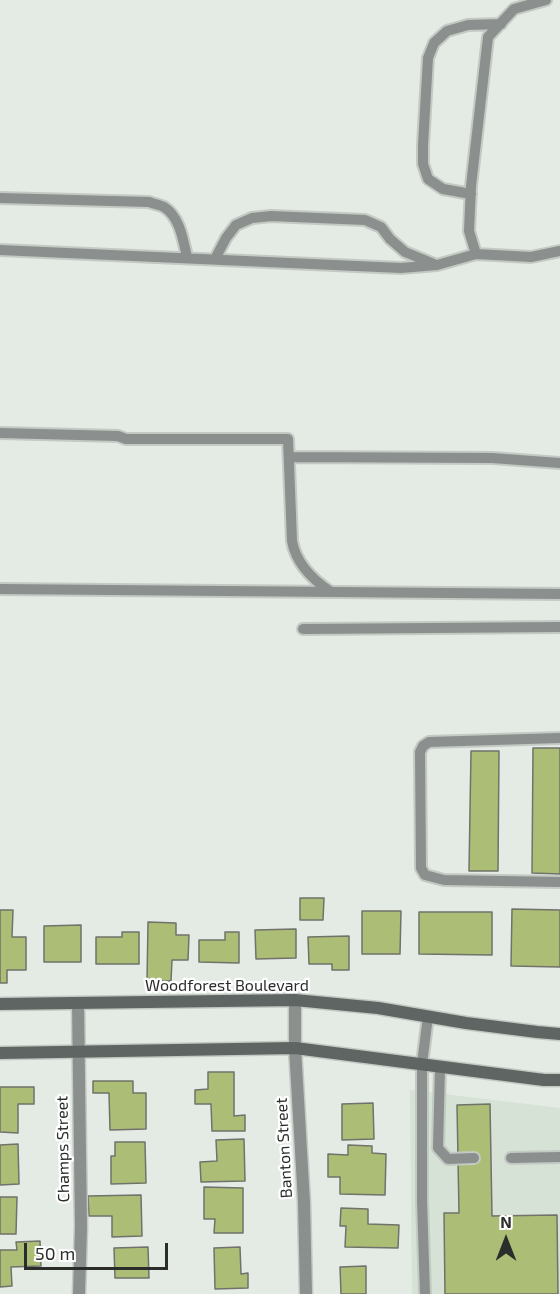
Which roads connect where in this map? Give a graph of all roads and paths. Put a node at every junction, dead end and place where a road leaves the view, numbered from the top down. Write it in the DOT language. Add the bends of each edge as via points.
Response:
graph roads {
  1 [pos="546,0"];
  2 [pos="501,24"];
  3 [pos="471,194"];
  4 [pos="0,198"];
  5 [pos="0,250"];
  6 [pos="560,251"];
  7 [pos="476,254"];
  8 [pos="187,257"];
  9 [pos="215,259"];
  10 [pos="437,265"];
  11 [pos="0,433"];
  12 [pos="289,457"];
  13 [pos="560,463"];
  14 [pos="0,589"];
  15 [pos="332,592"];
  16 [pos="560,594"];
  17 [pos="560,627"];
  18 [pos="303,629"];
  19 [pos="560,738"];
  20 [pos="560,882"];
  21 [pos="295,1000"];
  22 [pos="78,1003"];
  23 [pos="0,1004"];
  24 [pos="428,1016"];
  25 [pos="560,1034"];
  26 [pos="295,1048"];
  27 [pos="78,1052"];
  28 [pos="0,1053"];
  29 [pos="422,1064"];
  30 [pos="440,1066"];
  31 [pos="560,1080"];
  32 [pos="560,1157"];
  33 [pos="474,1158"];
  34 [pos="511,1158"];
  35 [pos="79,1294"];
  36 [pos="306,1294"];
  37 [pos="425,1294"];
  1 -- 2 [label="lane" via="514,9"];
  2 -- 3 [label="lane" via="488,37"];
  2 -- 3 [label="lane" via="468,25 447,31 434,43 428,58 423,164 428,179 444,189"];
  3 -- 7 [label="lane" via="469,231"];
  4 -- 8 [label="lane" via="149,202 164,207 175,218"];
  5 -- 8 [label="lane"];
  6 -- 7 [label="lane" via="531,257"];
  7 -- 10 [label="lane"];
  8 -- 9 [label="lane"];
  9 -- 10 [label="lane" via="401,268"];
  9 -- 10 [label="lane" via="236,225 271,216 365,220 381,227 405,252"];
  11 -- 12 [label="lane" via="118,436 126,440 288,438"];
  12 -- 13 [label="lane" via="492,458"];
  12 -- 15 [label="lane" via="294,551 312,579"];
  14 -- 15 [label="lane"];
  15 -- 16 [label="lane"];
  17 -- 18 [label="lane"];
  19 -- 20 [label="lane" via="429,742 420,752 421,868 425,875 444,880"];
  21 -- 22 [label="main road, Woodforest Boulevard"];
  21 -- 24 [label="main road, Woodforest Boulevard"];
  21 -- 26 [label="street, Banton Street"];
  22 -- 23 [label="main road, Woodforest Boulevard"];
  22 -- 27 [label="street, Champs Street"];
  24 -- 25 [label="main road, Woodforest Boulevard"];
  24 -- 29 [label="lane"];
  26 -- 27 [label="main road"];
  26 -- 29 [label="main road"];
  26 -- 36 [label="street, Banton Street"];
  27 -- 28 [label="main road"];
  27 -- 35 [label="street, Champs Street"];
  29 -- 30 [label="main road"];
  29 -- 37 [label="lane"];
  30 -- 31 [label="main road"];
  30 -- 33 [label="lane" via="438,1148 448,1159"];
  32 -- 34 [label="lane"];
}
